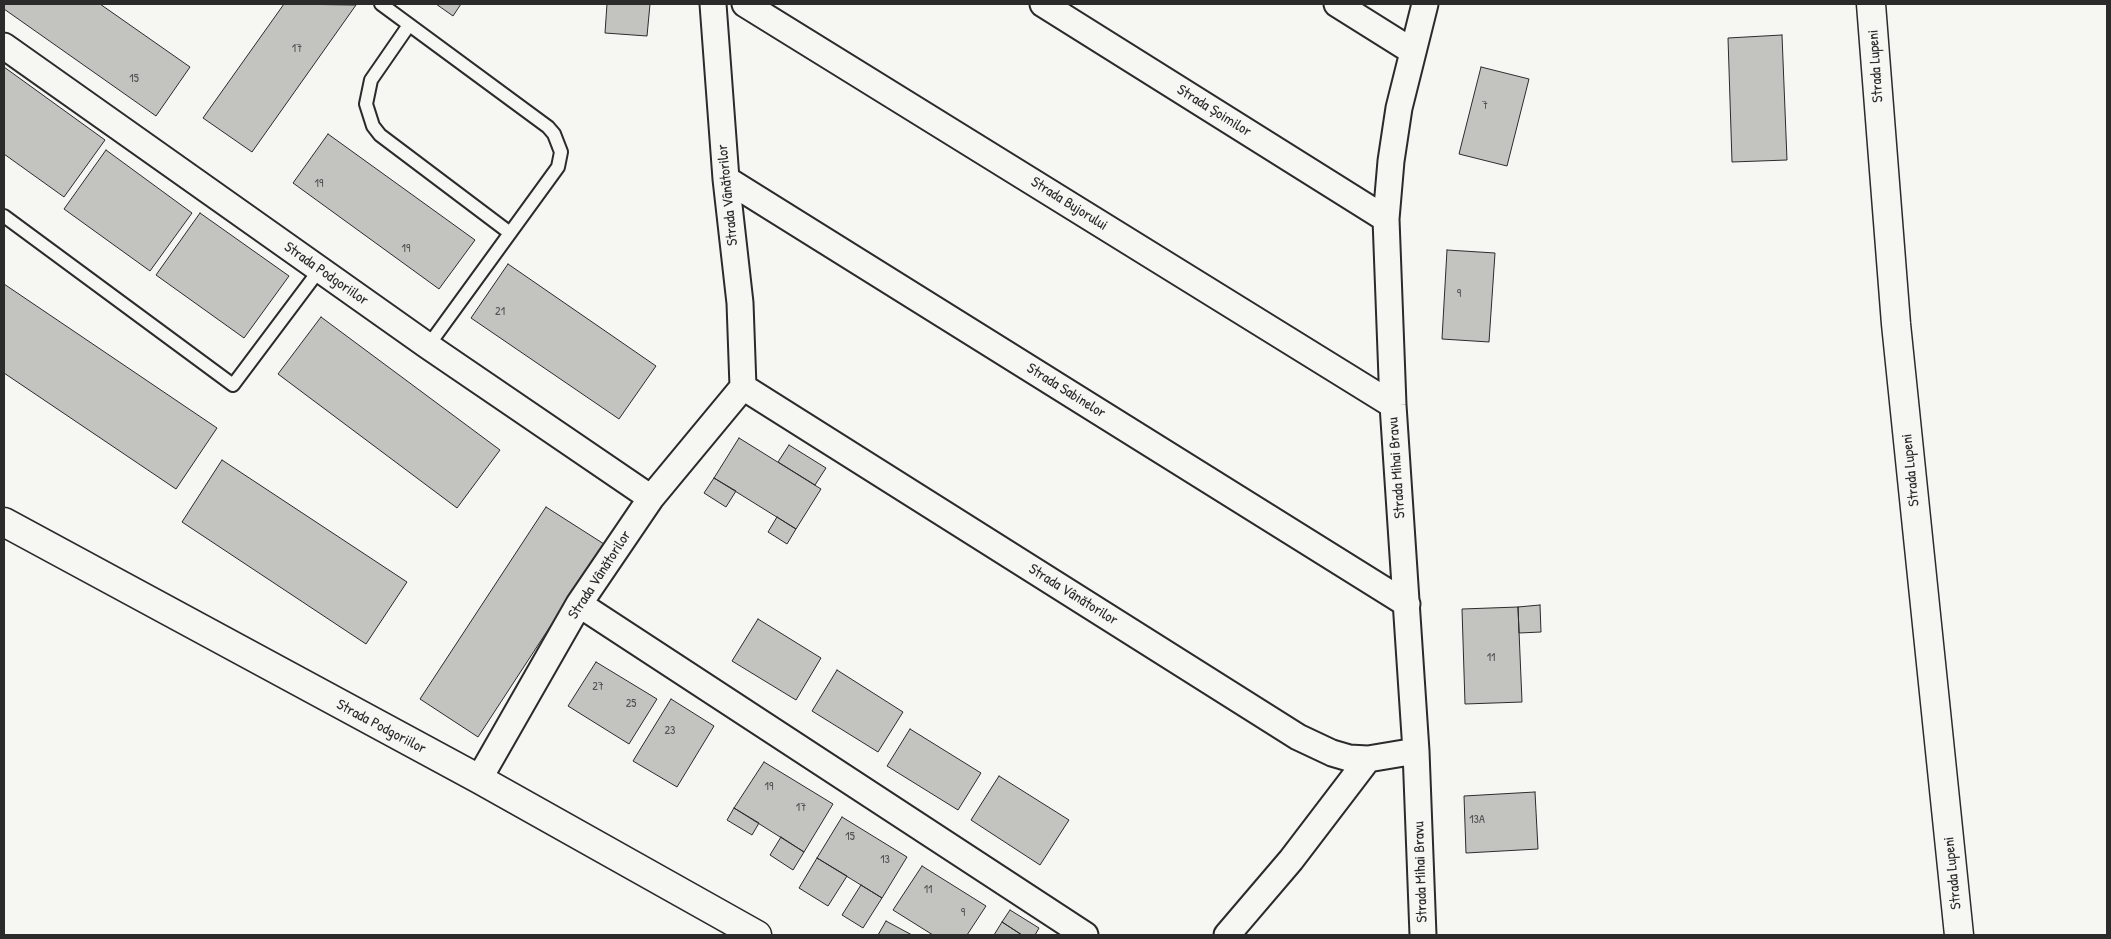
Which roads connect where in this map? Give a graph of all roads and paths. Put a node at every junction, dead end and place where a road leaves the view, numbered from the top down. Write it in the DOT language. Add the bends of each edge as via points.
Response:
graph roads {
  1 [pos="381,4"];
  2 [pos="713,4"];
  3 [pos="745,4"];
  4 [pos="1043,4"];
  5 [pos="1337,4"];
  6 [pos="1425,4"];
  7 [pos="1871,4"];
  8 [pos="409,25"];
  9 [pos="4,46"];
  10 [pos="1412,51"];
  11 [pos="726,179"];
  12 [pos="4,216"];
  13 [pos="1386,219"];
  14 [pos="510,233"];
  15 [pos="320,269"];
  16 [pos="428,346"];
  17 [pos="743,386"];
  18 [pos="1393,405"];
  19 [pos="651,498"];
  20 [pos="4,522"];
  21 [pos="580,604"];
  22 [pos="1407,604"];
  23 [pos="1416,751"];
  24 [pos="1368,759"];
  25 [pos="479,779"];
  26 [pos="757,935"];
  27 [pos="1085,935"];
  28 [pos="1227,935"];
  29 [pos="1423,935"];
  30 [pos="1959,935"];
  1 -- 8 [label="lane"];
  2 -- 11 [label="street, Strada Vânătorilor"];
  3 -- 18 [label="street, Strada Bujorului"];
  4 -- 13 [label="street, Strada Șoimilor"];
  5 -- 10 [label="street"];
  6 -- 10 [label="street, Strada Mihai Bravu"];
  7 -- 30 [label="main road, Strada Lupeni" via="1896,324"];
  8 -- 14 [label="lane" via="371,80 366,104 373,126 380,135"];
  8 -- 14 [label="lane" via="548,127 559,143 558,167"];
  9 -- 15 [label="street, Strada Podgoriilor"];
  10 -- 13 [label="street, Strada Mihai Bravu" via="1392,152"];
  11 -- 17 [label="street, Strada Vânătorilor" via="740,303"];
  11 -- 22 [label="street, Strada Sabinelor"];
  12 -- 15 [label="lane" via="233,385"];
  13 -- 18 [label="street, Strada Mihai Bravu"];
  14 -- 16 [label="lane"];
  15 -- 16 [label="street, Strada Podgoriilor"];
  16 -- 19 [label="street, Strada Podgoriilor"];
  17 -- 19 [label="street, Strada Vânătorilor"];
  17 -- 24 [label="street, Strada Vânătorilor" via="1298,737 1332,753"];
  18 -- 22 [label="street, Strada Mihai Bravu"];
  19 -- 21 [label="street, Strada Vânătorilor"];
  20 -- 25 [label="main road, Strada Podgoriilor"];
  21 -- 25 [label="street, Strada Vânătorilor"];
  21 -- 27 [label="street"];
  22 -- 23 [label="street, Strada Mihai Bravu"];
  23 -- 24 [label="street, Strada Vânătorilor"];
  23 -- 29 [label="street, Strada Mihai Bravu"];
  24 -- 28 [label="street" via="1292,860"];
  25 -- 26 [label="main road, Strada Podgoriilor"];
}
